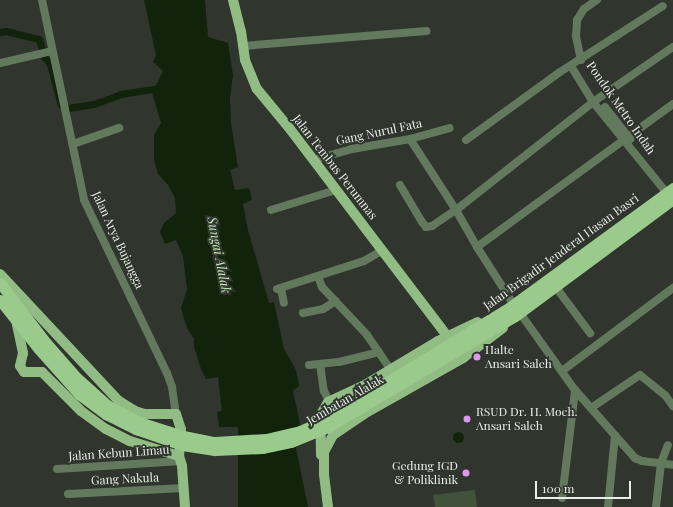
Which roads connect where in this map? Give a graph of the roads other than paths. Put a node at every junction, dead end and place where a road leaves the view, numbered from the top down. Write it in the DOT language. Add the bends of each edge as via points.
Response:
graph roads {
  1 [pos="42,0"];
  2 [pos="234,0"];
  3 [pos="597,0"];
  4 [pos="589,3"];
  5 [pos="663,6"];
  6 [pos="426,31"];
  7 [pos="243,46"];
  8 [pos="673,47"];
  9 [pos="47,52"];
  10 [pos="0,63"];
  11 [pos="576,63"];
  12 [pos="596,101"];
  13 [pos="673,104"];
  14 [pos="119,128"];
  15 [pos="450,128"];
  16 [pos="626,137"];
  17 [pos="410,139"];
  18 [pos="466,140"];
  19 [pos="73,144"];
  20 [pos="313,160"];
  21 [pos="400,185"];
  22 [pos="336,190"];
  23 [pos="672,196"];
  24 [pos="271,210"];
  25 [pos="456,210"];
  26 [pos="477,248"];
  27 [pos="383,250"];
  28 [pos="0,274"];
  29 [pos="318,276"];
  30 [pos="0,283"];
  31 [pos="555,286"];
  32 [pos="673,288"];
  33 [pos="0,300"];
  34 [pos="336,301"];
  35 [pos="284,303"];
  36 [pos="515,310"];
  37 [pos="303,313"];
  38 [pos="16,320"];
  39 [pos="590,333"];
  40 [pos="447,336"];
  41 [pos="445,351"];
  42 [pos="379,352"];
  43 [pos="320,364"];
  44 [pos="309,365"];
  45 [pos="61,368"];
  46 [pos="392,370"];
  47 [pos="562,371"];
  48 [pos="575,390"];
  49 [pos="329,401"];
  50 [pos="673,406"];
  51 [pos="591,408"];
  52 [pos="176,414"];
  53 [pos="615,435"];
  54 [pos="324,440"];
  55 [pos="668,445"];
  56 [pos="180,459"];
  57 [pos="661,463"];
  58 [pos="673,465"];
  59 [pos="57,469"];
  60 [pos="184,488"];
  61 [pos="68,494"];
  62 [pos="562,498"];
  63 [pos="185,507"];
  64 [pos="328,507"];
  65 [pos="608,507"];
  66 [pos="656,507"];
  1 -- 9 [label="street, Jalan Arya Bujangga"];
  2 -- 7 [label="main road, Jalan Tembus Perumnas"];
  3 -- 4 [label="street"];
  4 -- 11 [label="street" via="580,13 576,26"];
  5 -- 11 [label="street"];
  6 -- 7 [label="street"];
  7 -- 20 [label="main road, Jalan Tembus Perumnas" via="247,69 257,89"];
  8 -- 12 [label="street"];
  9 -- 10 [label="street"];
  9 -- 19 [label="street, Jalan Arya Bujangga"];
  11 -- 12 [label="street, Pondok Metro Indah"];
  11 -- 18 [label="street"];
  12 -- 16 [label="street, Pondok Metro Indah"];
  12 -- 25 [label="street"];
  13 -- 16 [label="street"];
  14 -- 19 [label="street"];
  15 -- 17 [label="street, Gang Nurul Fata"];
  16 -- 23 [label="street, Pondok Metro Indah" via="643,156 646,166"];
  16 -- 26 [label="street"];
  17 -- 20 [label="street, Gang Nurul Fata" via="352,149"];
  17 -- 25 [label="street"];
  19 -- 52 [label="street, Jalan Arya Bujangga" via="84,200 167,373"];
  20 -- 22 [label="main road, Jalan Tembus Perumnas"];
  21 -- 25 [label="street" via="426,227 432,226"];
  22 -- 24 [label="street"];
  22 -- 27 [label="main road, Jalan Tembus Perumnas"];
  23 -- 31 [label="highway, Jalan Brigadir Jenderal Hasan Basri"];
  23 -- 36 [label="highway, Jalan Brigadir Jenderal Hasan Basri"];
  25 -- 26 [label="street"];
  26 -- 36 [label="street"];
  27 -- 29 [label="street" via="364,261"];
  27 -- 40 [label="main road, Jalan Tembus Perumnas"];
  28 -- 52 [label="main road" via="119,401 145,414"];
  29 -- 34 [label="street" via="322,287"];
  29 -- 35 [label="street" via="279,288"];
  30 -- 45 [label="highway"];
  31 -- 36 [label="highway, Jalan Brigadir Jenderal Hasan Basri"];
  31 -- 39 [label="street"];
  32 -- 47 [label="street"];
  33 -- 38 [label="highway"];
  34 -- 37 [label="street" via="323,309"];
  34 -- 42 [label="street"];
  36 -- 40 [label="main road"];
  36 -- 41 [label="highway, Jalan Brigadir Jenderal Hasan Basri"];
  36 -- 47 [label="street"];
  36 -- 54 [label="main road" via="496,333 463,358"];
  38 -- 45 [label="highway"];
  38 -- 56 [label="main road" via="23,353 20,366 24,372 42,372 48,376 70,401 106,429 130,441"];
  40 -- 46 [label="main road"];
  41 -- 45 [label="highway, Jembatan Alalak" via="316,433 275,446 238,450 215,450 182,445 120,422 90,404"];
  42 -- 43 [label="street"];
  42 -- 46 [label="street"];
  43 -- 44 [label="street"];
  43 -- 49 [label="street" via="325,395"];
  46 -- 49 [label="main road"];
  47 -- 48 [label="street"];
  48 -- 51 [label="street"];
  48 -- 62 [label="street"];
  49 -- 54 [label="main road" via="320,416"];
  50 -- 51 [label="street" via="665,395 640,376"];
  51 -- 53 [label="street"];
  52 -- 56 [label="main road" via="181,429"];
  53 -- 57 [label="street" via="636,459"];
  53 -- 65 [label="street"];
  54 -- 64 [label="main road"];
  55 -- 57 [label="street"];
  56 -- 59 [label="street, Jalan Kebun Limau"];
  56 -- 60 [label="main road"];
  57 -- 58 [label="street"];
  57 -- 66 [label="street"];
  60 -- 61 [label="street, Gang Nakula"];
  60 -- 63 [label="main road"];
}
